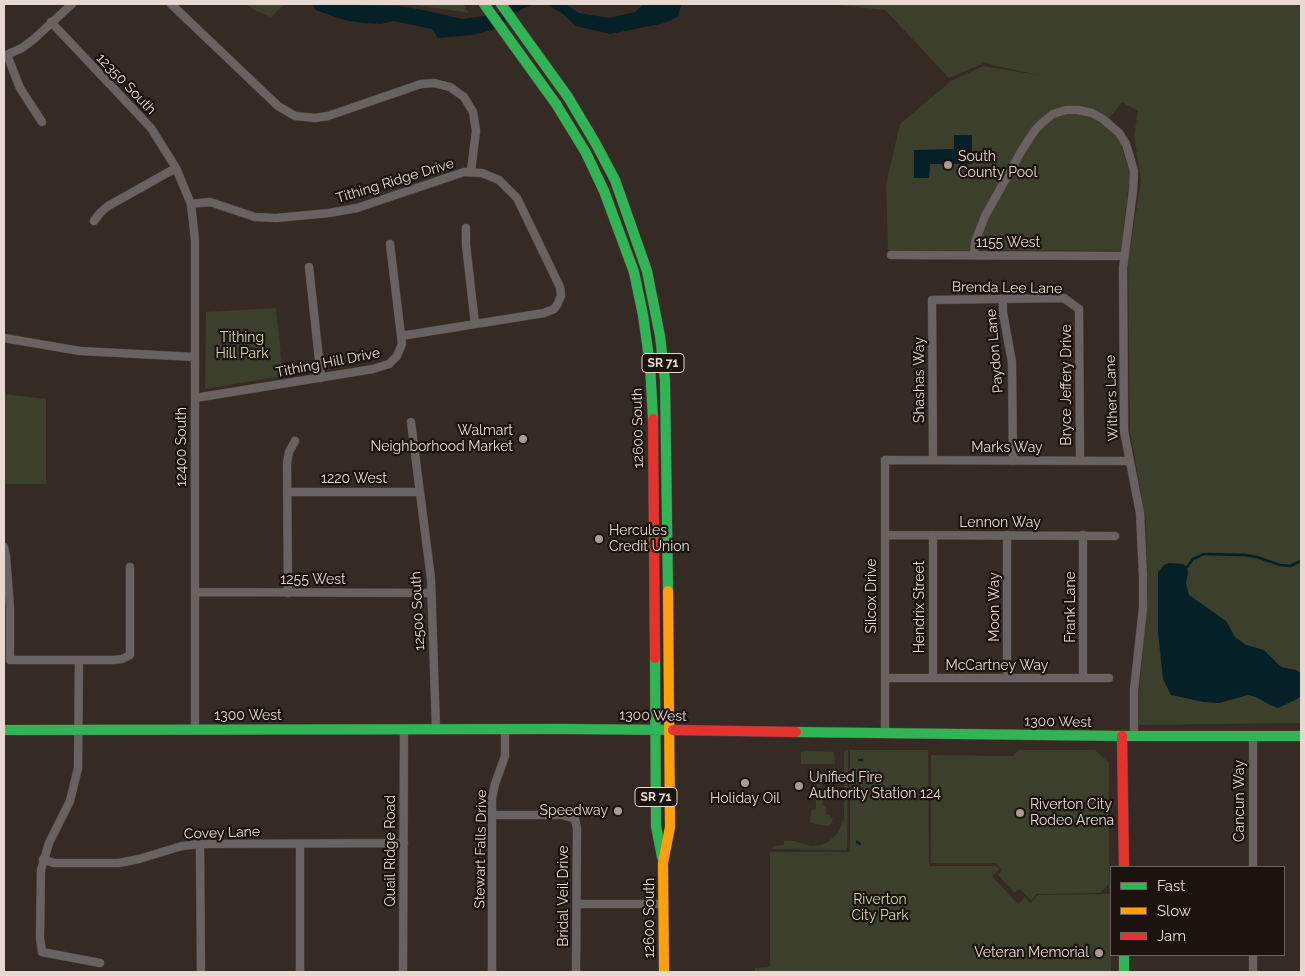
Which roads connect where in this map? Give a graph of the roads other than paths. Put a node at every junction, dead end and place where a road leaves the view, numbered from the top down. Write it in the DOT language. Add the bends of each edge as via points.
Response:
graph roads {
  1 [pos="72,4"];
  2 [pos="171,4"];
  3 [pos="484,4"];
  4 [pos="502,4"];
  5 [pos="51,22"];
  6 [pos="5,56"];
  7 [pos="42,122"];
  8 [pos="176,168"];
  9 [pos="471,171"];
  10 [pos="191,204"];
  11 [pos="94,221"];
  12 [pos="466,228"];
  13 [pos="390,244"];
  14 [pos="891,255"];
  15 [pos="974,255"];
  16 [pos="1124,256"];
  17 [pos="309,267"];
  18 [pos="1003,299"];
  19 [pos="932,300"];
  20 [pos="1079,309"];
  21 [pos="475,324"];
  22 [pos="402,336"];
  23 [pos="4,338"];
  24 [pos="195,357"];
  25 [pos="321,378"];
  26 [pos="195,398"];
  27 [pos="411,422"];
  28 [pos="295,442"];
  29 [pos="885,460"];
  30 [pos="932,460"];
  31 [pos="1013,460"];
  32 [pos="1080,461"];
  33 [pos="1129,461"];
  34 [pos="288,492"];
  35 [pos="420,492"];
  36 [pos="885,535"];
  37 [pos="933,535"];
  38 [pos="1007,535"];
  39 [pos="1083,536"];
  40 [pos="1115,536"];
  41 [pos="4,547"];
  42 [pos="130,567"];
  43 [pos="195,592"];
  44 [pos="288,593"];
  45 [pos="431,593"];
  46 [pos="79,660"];
  47 [pos="885,678"];
  48 [pos="932,678"];
  49 [pos="1007,678"];
  50 [pos="1083,678"];
  51 [pos="1109,678"];
  52 [pos="79,729"];
  53 [pos="195,729"];
  54 [pos="436,729"];
  55 [pos="505,729"];
  56 [pos="4,730"];
  57 [pos="404,730"];
  58 [pos="656,730"];
  59 [pos="669,731"];
  60 [pos="885,733"];
  61 [pos="1122,736"];
  62 [pos="1134,736"];
  63 [pos="1253,736"];
  64 [pos="1301,736"];
  65 [pos="492,815"];
  66 [pos="404,843"];
  67 [pos="200,844"];
  68 [pos="300,844"];
  69 [pos="43,859"];
  70 [pos="663,863"];
  71 [pos="1124,866"];
  72 [pos="1253,866"];
  73 [pos="577,904"];
  74 [pos="663,904"];
  75 [pos="1124,956"];
  76 [pos="1252,956"];
  77 [pos="100,963"];
  78 [pos="200,972"];
  79 [pos="300,972"];
  80 [pos="403,972"];
  81 [pos="492,972"];
  82 [pos="576,972"];
  83 [pos="664,972"];
  84 [pos="1124,972"];
  85 [pos="1252,972"];
  1 -- 5 [label="street"];
  2 -- 9 [label="street" via="278,106 295,116 328,116 428,83 450,87 464,97 473,112 476,131"];
  3 -- 58 [label="main road, 12600 South / SR 71" via="556,104 586,153 619,228 634,272 650,365"];
  4 -- 59 [label="main road, 12600 South / SR 71" via="568,97 596,144 615,180 647,271 665,380"];
  5 -- 6 [label="street" via="22,48"];
  5 -- 8 [label="street, 12350 South" via="151,128"];
  6 -- 7 [label="street" via="20,88"];
  8 -- 10 [label="street, 12400 South"];
  8 -- 11 [label="street" via="108,206"];
  9 -- 10 [label="street, Tithing Ridge Drive" via="358,208 328,214 255,217 210,202"];
  9 -- 21 [label="street, Tithing Ridge Drive" via="499,180 517,198 560,288 560,301 549,312"];
  10 -- 24 [label="street, 12400 South" via="195,240"];
  12 -- 21 [label="street"];
  13 -- 22 [label="street"];
  14 -- 15 [label="street, 1155 West"];
  15 -- 16 [label="street, 1155 West"];
  15 -- 16 [label="street, Withers Lane" via="975,242 986,216 1035,130 1053,114 1078,110 1092,113 1111,125 1126,144 1134,171"];
  16 -- 33 [label="street, Withers Lane" via="1124,431"];
  17 -- 25 [label="street"];
  18 -- 19 [label="street, Brenda Lee Lane"];
  18 -- 20 [label="street, Brenda Lee Lane" via="1064,298"];
  18 -- 31 [label="street, Paydon Lane" via="1012,362"];
  19 -- 30 [label="street, Shashas Way"];
  20 -- 32 [label="street, Bryce Jeffery Drive"];
  21 -- 22 [label="street"];
  22 -- 25 [label="street, Tithing Hill Drive" via="397,356 384,367"];
  23 -- 24 [label="street" via="80,351"];
  24 -- 26 [label="street, 12400 South"];
  25 -- 26 [label="street, Tithing Hill Drive"];
  26 -- 43 [label="street, 12400 South"];
  27 -- 35 [label="street, 12500 South"];
  28 -- 34 [label="street" via="287,463"];
  29 -- 30 [label="street, Marks Way"];
  29 -- 36 [label="street, Silcox Drive"];
  30 -- 31 [label="street, Marks Way"];
  31 -- 32 [label="street, Marks Way"];
  32 -- 33 [label="street, Marks Way"];
  33 -- 62 [label="street, Withers Lane" via="1140,513 1143,576 1143,608 1134,690"];
  34 -- 35 [label="street, 1220 West"];
  34 -- 44 [label="street"];
  35 -- 45 [label="street, 12500 South"];
  36 -- 37 [label="street, Lennon Way"];
  36 -- 47 [label="street, Silcox Drive"];
  37 -- 38 [label="street, Lennon Way"];
  37 -- 48 [label="street, Hendrix Street"];
  38 -- 39 [label="street, Lennon Way"];
  38 -- 49 [label="street, Moon Way"];
  39 -- 40 [label="street, Lennon Way"];
  39 -- 50 [label="street, Frank Lane"];
  41 -- 46 [label="street" via="10,608 10,660"];
  42 -- 46 [label="street" via="130,655 113,660"];
  43 -- 44 [label="street, 1255 West"];
  43 -- 53 [label="street, 12400 South"];
  44 -- 45 [label="street, 1255 West"];
  45 -- 54 [label="street, 12500 South"];
  46 -- 52 [label="street"];
  47 -- 48 [label="street, McCartney Way"];
  47 -- 60 [label="street, Silcox Drive"];
  48 -- 49 [label="street, McCartney Way"];
  49 -- 50 [label="street, McCartney Way"];
  50 -- 51 [label="street, McCartney Way"];
  52 -- 53 [label="main road, 1300 West"];
  52 -- 56 [label="main road, 1300 West"];
  52 -- 69 [label="street" via="75,785"];
  53 -- 57 [label="main road, 1300 West"];
  54 -- 55 [label="main road, 1300 West"];
  54 -- 57 [label="main road, 1300 West"];
  55 -- 58 [label="main road, 1300 West"];
  55 -- 65 [label="street, Stewart Falls Drive" via="506,756 493,788"];
  57 -- 66 [label="street, Quail Ridge Road"];
  58 -- 59 [label="main road, 1300 West"];
  58 -- 70 [label="main road, 12600 South / SR 71" via="656,826"];
  59 -- 60 [label="main road, 1300 West"];
  59 -- 70 [label="main road, 12600 South / SR 71" via="670,827"];
  60 -- 61 [label="main road, 1300 West"];
  61 -- 62 [label="main road, 1300 West"];
  61 -- 71 [label="main road"];
  62 -- 63 [label="main road, 1300 West"];
  63 -- 64 [label="main road, 1300 West"];
  63 -- 72 [label="street, Cancun Way"];
  65 -- 73 [label="street, Bridal Veil Drive" via="563,815 575,819"];
  65 -- 81 [label="street, Stewart Falls Drive"];
  66 -- 68 [label="street, Covey Lane"];
  66 -- 80 [label="street, Quail Ridge Road"];
  67 -- 68 [label="street, Covey Lane"];
  67 -- 69 [label="street, Covey Lane" via="119,862 54,863"];
  67 -- 78 [label="street"];
  68 -- 79 [label="street"];
  69 -- 77 [label="street" via="40,880 42,952"];
  70 -- 74 [label="main road, 12600 South / SR 71"];
  73 -- 74 [label="street"];
  73 -- 82 [label="street, Bridal Veil Drive"];
  74 -- 83 [label="main road, 12600 South / SR 71"];
  75 -- 84 [label="main road"];
  76 -- 85 [label="street"];
}
